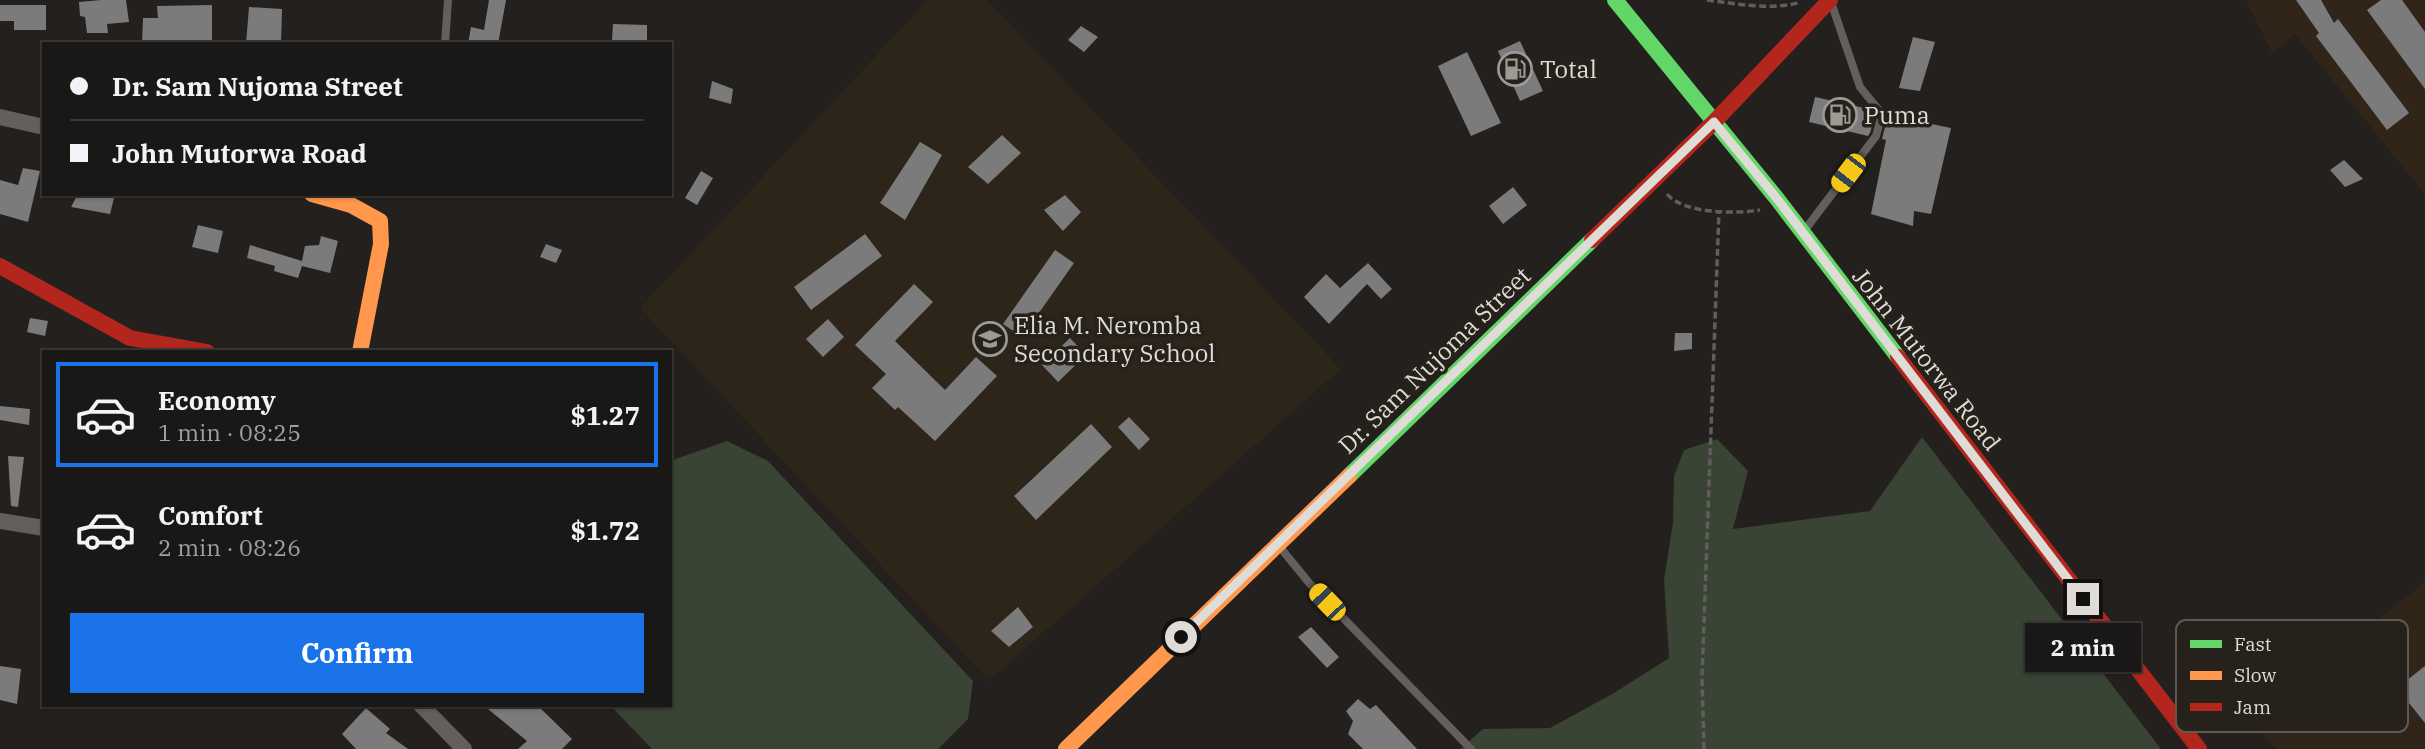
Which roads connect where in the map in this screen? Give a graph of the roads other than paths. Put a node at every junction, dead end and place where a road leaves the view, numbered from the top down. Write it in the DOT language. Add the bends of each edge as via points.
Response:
graph roads {
  1 [pos="448,0"];
  2 [pos="1615,0"];
  3 [pos="1830,0"];
  4 [pos="445,42"];
  5 [pos="0,117"];
  6 [pos="1714,122"];
  7 [pos="42,127"];
  8 [pos="320,196"];
  9 [pos="1802,233"];
  10 [pos="0,266"];
  11 [pos="195,350"];
  12 [pos="360,350"];
  13 [pos="0,521"];
  14 [pos="42,528"];
  15 [pos="1277,544"];
  16 [pos="423,707"];
  17 [pos="2176,719"];
  18 [pos="2186,732"];
  19 [pos="464,749"];
  20 [pos="1066,749"];
  21 [pos="1471,749"];
  22 [pos="2199,749"];
  1 -- 4 [label="lane"];
  2 -- 6 [label="street, John Mutorwa Road"];
  3 -- 6 [label="street, Dr. Sam Nujoma Street"];
  3 -- 9 [label="lane" via="1860,87 1882,114 1876,136"];
  5 -- 7 [label="street"];
  6 -- 9 [label="street, John Mutorwa Road"];
  6 -- 15 [label="street, Dr. Sam Nujoma Street"];
  8 -- 12 [label="street" via="351,205 380,221 381,244"];
  9 -- 17 [label="street, John Mutorwa Road"];
  10 -- 11 [label="street" via="130,338"];
  13 -- 14 [label="street"];
  15 -- 20 [label="street, Dr. Sam Nujoma Street"];
  15 -- 21 [label="lane" via="1310,584"];
  16 -- 19 [label="street"];
  18 -- 22 [label="street, John Mutorwa Road"];
}
